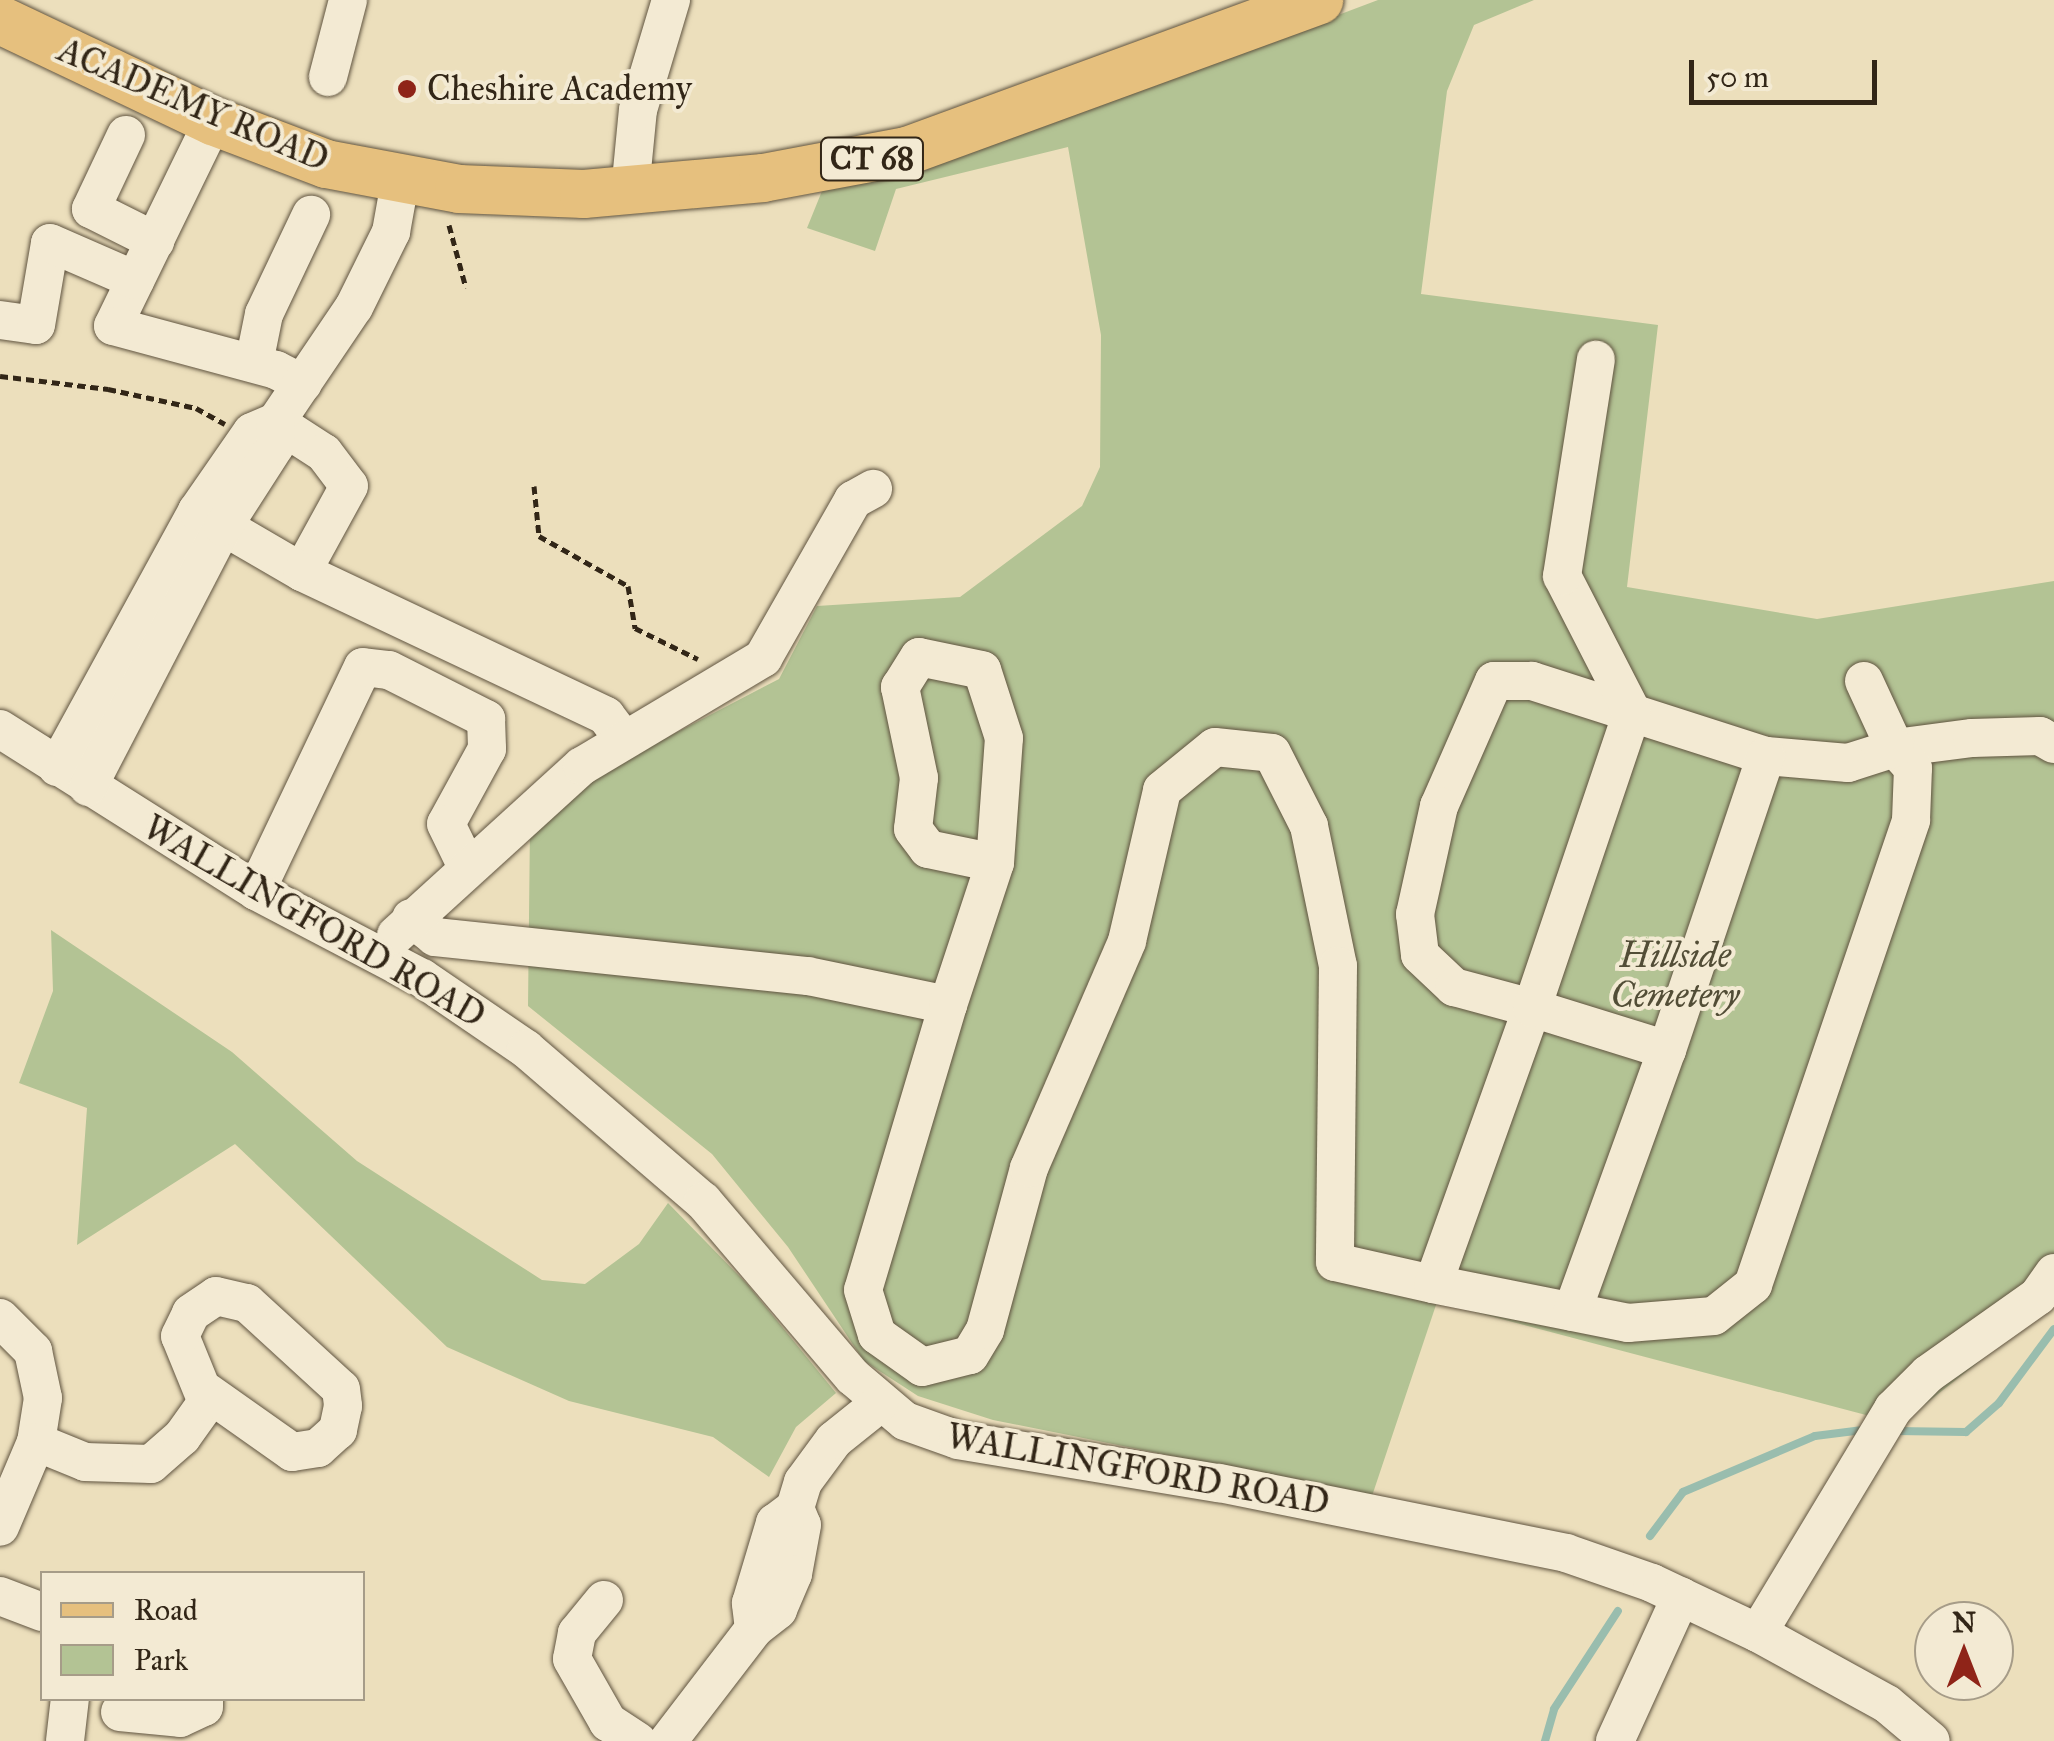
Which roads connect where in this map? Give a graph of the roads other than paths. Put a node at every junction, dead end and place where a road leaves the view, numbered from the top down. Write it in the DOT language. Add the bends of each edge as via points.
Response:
graph roads {
  1 [pos="348,0"];
  2 [pos="671,0"];
  3 [pos="1319,0"];
  4 [pos="0,20"];
  5 [pos="328,77"];
  6 [pos="213,121"];
  7 [pos="126,135"];
  8 [pos="400,182"];
  9 [pos="630,192"];
  10 [pos="311,215"];
  11 [pos="154,241"];
  12 [pos="135,280"];
  13 [pos="0,320"];
  14 [pos="1596,360"];
  15 [pos="254,364"];
  16 [pos="302,384"];
  17 [pos="276,422"];
  18 [pos="873,489"];
  19 [pos="210,519"];
  20 [pos="302,572"];
  21 [pos="1864,681"];
  22 [pos="1632,712"];
  23 [pos="0,729"];
  24 [pos="624,740"];
  25 [pos="2054,744"];
  26 [pos="1895,748"];
  27 [pos="1766,756"];
  28 [pos="73,777"];
  29 [pos="995,863"];
  30 [pos="467,867"];
  31 [pos="256,891"];
  32 [pos="411,918"];
  33 [pos="381,957"];
  34 [pos="948,1005"];
  35 [pos="1532,1008"];
  36 [pos="1667,1050"];
  37 [pos="2054,1273"];
  38 [pos="1432,1284"];
  39 [pos="1572,1312"];
  40 [pos="0,1318"];
  41 [pos="207,1392"];
  42 [pos="879,1404"];
  43 [pos="36,1442"];
  44 [pos="0,1527"];
  45 [pos="0,1596"];
  46 [pos="1681,1596"];
  47 [pos="604,1600"];
  48 [pos="40,1611"];
  49 [pos="1758,1634"];
  50 [pos="70,1701"];
  51 [pos="204,1701"];
  52 [pos="120,1712"];
  53 [pos="64,1741"];
  54 [pos="638,1741"];
  55 [pos="668,1741"];
  56 [pos="1615,1741"];
  57 [pos="1931,1741"];
  1 -- 5 [label="street"];
  2 -- 9 [label="street" via="638,110"];
  3 -- 9 [label="main road, ACADEMY ROAD / CT 68" via="908,151 764,178"];
  4 -- 6 [label="main road, ACADEMY ROAD / CT 68"];
  6 -- 8 [label="main road, ACADEMY ROAD / CT 68" via="326,164"];
  6 -- 11 [label="street"];
  7 -- 11 [label="street" via="92,209"];
  8 -- 9 [label="main road, ACADEMY ROAD / CT 68" via="538,194"];
  8 -- 16 [label="street" via="380,260"];
  10 -- 15 [label="street" via="264,314"];
  11 -- 12 [label="street"];
  12 -- 13 [label="street" via="50,243 36,325"];
  12 -- 15 [label="street" via="113,326"];
  14 -- 22 [label="street" via="1562,576"];
  15 -- 16 [label="street"];
  16 -- 17 [label="street"];
  17 -- 19 [label="street" via="252,432"];
  17 -- 20 [label="street" via="324,453 349,486"];
  18 -- 24 [label="street" via="853,500 763,658"];
  19 -- 20 [label="street"];
  19 -- 28 [label="street"];
  20 -- 24 [label="street" via="606,716"];
  21 -- 26 [label="street"];
  22 -- 27 [label="street"];
  22 -- 35 [label="street"];
  22 -- 35 [label="street" via="1532,681 1494,681 1439,806 1415,914 1420,955 1454,987"];
  23 -- 28 [label="street, WALLINGFORD ROAD"];
  24 -- 30 [label="street" via="582,766"];
  25 -- 26 [label="street" via="2040,736 1989,737"];
  26 -- 27 [label="street" via="1848,763"];
  26 -- 39 [label="street" via="1913,768 1911,820 1753,1285 1714,1316 1628,1323"];
  27 -- 36 [label="street"];
  28 -- 31 [label="street, WALLINGFORD ROAD"];
  29 -- 29 [label="street" via="1004,738 994,691 982,670 919,657 900,688 919,778 913,830 928,849"];
  29 -- 34 [label="street"];
  30 -- 31 [label="street" via="446,824 488,749 486,718 390,670 364,666"];
  30 -- 32 [label="street"];
  31 -- 33 [label="street, WALLINGFORD ROAD"];
  32 -- 33 [label="street"];
  32 -- 34 [label="street" via="435,936 808,976"];
  33 -- 42 [label="street, WALLINGFORD ROAD" via="526,1049 661,1162 736,1236"];
  34 -- 38 [label="street" via="864,1290 877,1335 922,1367 970,1355 985,1330 1028,1168 1127,941 1162,790 1215,747 1272,753 1309,826 1338,966 1335,1262"];
  35 -- 36 [label="street"];
  35 -- 38 [label="street"];
  36 -- 39 [label="street"];
  37 -- 49 [label="street" via="2038,1296 1928,1374 1893,1409"];
  38 -- 39 [label="street"];
  40 -- 43 [label="street" via="33,1352 40,1370"];
  41 -- 41 [label="street" via="180,1336 192,1313 216,1296 247,1303 341,1389 338,1430 318,1448 292,1452"];
  41 -- 43 [label="street" via="182,1438 152,1464 99,1465"];
  42 -- 46 [label="street, WALLINGFORD ROAD" via="958,1440 1495,1536 1616,1569"];
  42 -- 55 [label="street" via="816,1462 795,1508 775,1523 751,1603 754,1629"];
  43 -- 44 [label="street"];
  45 -- 48 [label="street"];
  46 -- 49 [label="street, WALLINGFORD ROAD"];
  46 -- 56 [label="street"];
  47 -- 54 [label="street" via="577,1634 572,1659 608,1722"];
  49 -- 57 [label="street, WALLINGFORD ROAD" via="1887,1704"];
  50 -- 53 [label="street"];
  51 -- 52 [label="street" via="204,1708 180,1718"];
}
